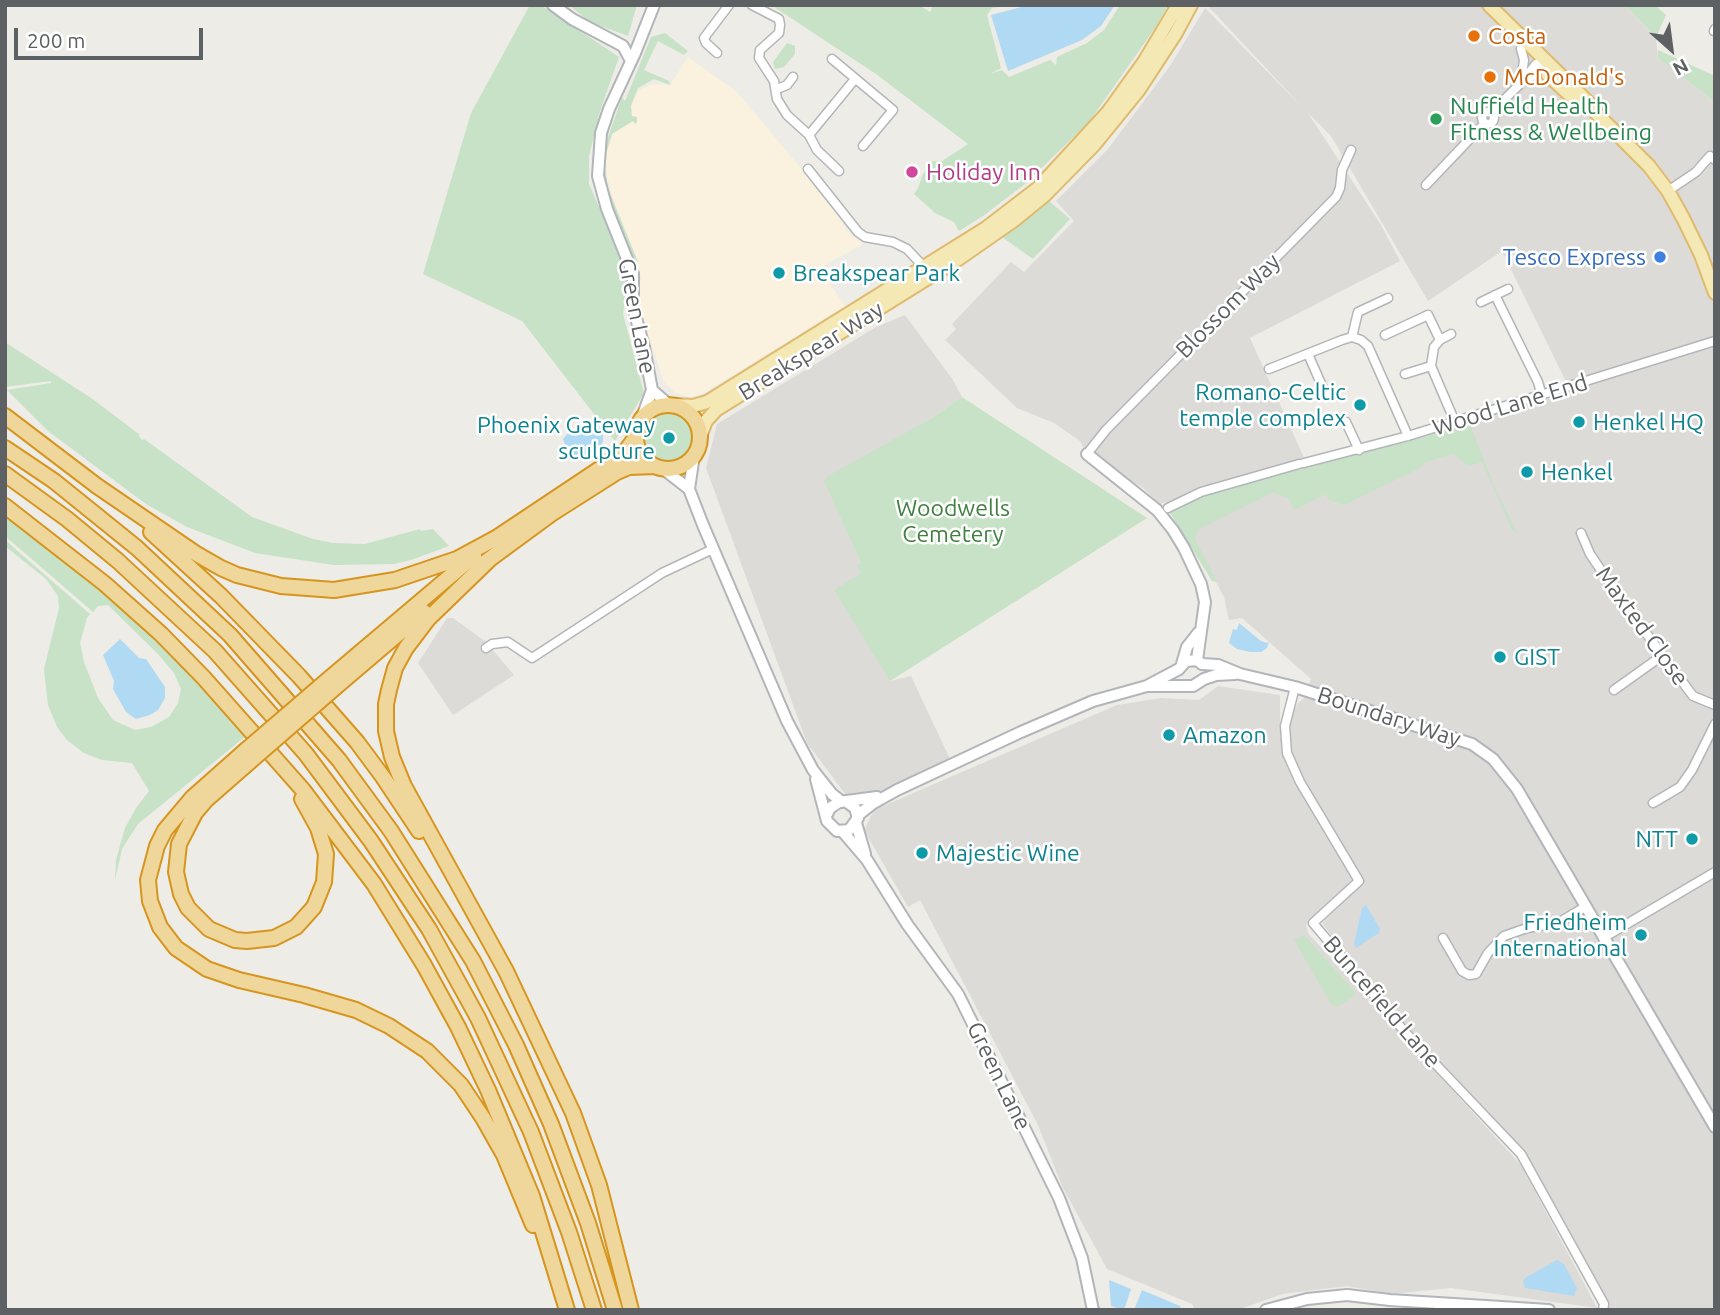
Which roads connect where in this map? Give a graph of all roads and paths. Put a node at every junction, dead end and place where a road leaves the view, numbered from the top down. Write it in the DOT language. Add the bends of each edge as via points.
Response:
graph roads {
  1 [pos="553,5"];
  2 [pos="654,5"];
  3 [pos="729,5"];
  4 [pos="752,5"];
  5 [pos="1178,5"];
  6 [pos="1191,5"];
  7 [pos="1480,5"];
  8 [pos="1489,5"];
  9 [pos="1513,29"];
  10 [pos="641,40"];
  11 [pos="623,46"];
  12 [pos="1519,48"];
  13 [pos="717,53"];
  14 [pos="832,59"];
  15 [pos="631,61"];
  16 [pos="1542,64"];
  17 [pos="793,78"];
  18 [pos="855,79"];
  19 [pos="1520,84"];
  20 [pos="1570,85"];
  21 [pos="777,89"];
  22 [pos="1579,104"];
  23 [pos="1597,114"];
  24 [pos="809,135"];
  25 [pos="863,146"];
  26 [pos="1351,150"];
  27 [pos="1715,160"];
  28 [pos="808,169"];
  29 [pos="839,171"];
  30 [pos="1426,185"];
  31 [pos="1668,191"];
  32 [pos="924,267"];
  33 [pos="1711,267"];
  34 [pos="1508,289"];
  35 [pos="1715,292"];
  36 [pos="1495,295"];
  37 [pos="1388,298"];
  38 [pos="1481,302"];
  39 [pos="1451,334"];
  40 [pos="1385,335"];
  41 [pos="1352,337"];
  42 [pos="1440,340"];
  43 [pos="1715,341"];
  44 [pos="1308,354"];
  45 [pos="1431,366"];
  46 [pos="1269,369"];
  47 [pos="1405,374"];
  48 [pos="652,390"];
  49 [pos="1326,395"];
  50 [pos="1542,396"];
  51 [pos="672,405"];
  52 [pos="5,416"];
  53 [pos="641,420"];
  54 [pos="1346,422"];
  55 [pos="1455,422"];
  56 [pos="1408,436"];
  57 [pos="636,437"];
  58 [pos="700,437"];
  59 [pos="5,448"];
  60 [pos="1359,450"];
  61 [pos="1087,454"];
  62 [pos="694,455"];
  63 [pos="658,467"];
  64 [pos="5,474"];
  65 [pos="97,486"];
  66 [pos="689,489"];
  67 [pos="5,506"];
  68 [pos="1168,508"];
  69 [pos="1581,533"];
  70 [pos="496,538"];
  71 [pos="713,549"];
  72 [pos="489,560"];
  73 [pos="1201,629"];
  74 [pos="486,648"];
  75 [pos="1663,655"];
  76 [pos="1199,662"];
  77 [pos="1181,666"];
  78 [pos="1240,674"];
  79 [pos="1204,679"];
  80 [pos="334,682"];
  81 [pos="1185,684"];
  82 [pos="1147,686"];
  83 [pos="1295,687"];
  84 [pos="1614,690"];
  85 [pos="1715,705"];
  86 [pos="1715,724"];
  87 [pos="272,753"];
  88 [pos="250,754"];
  89 [pos="813,770"];
  90 [pos="887,795"];
  91 [pos="845,802"];
  92 [pos="1653,803"];
  93 [pos="827,814"];
  94 [pos="857,820"];
  95 [pos="843,832"];
  96 [pos="867,860"];
  97 [pos="1715,872"];
  98 [pos="1585,907"];
  99 [pos="472,911"];
  100 [pos="1443,938"];
  101 [pos="1604,938"];
  102 [pos="1715,1127"];
  103 [pos="565,1305"];
  104 [pos="594,1310"];
  105 [pos="615,1310"];
  106 [pos="631,1310"];
  107 [pos="1093,1310"];
  108 [pos="1266,1310"];
  109 [pos="1549,1310"];
  110 [pos="1603,1310"];
  1 -- 11 [label="street"];
  2 -- 10 [label="street, Green Lane"];
  3 -- 13 [label="street" via="704,38"];
  4 -- 21 [label="street" via="779,19 779,33 760,50 759,58"];
  5 -- 32 [label="main road, Breakspear Way" via="1130,84 1038,188"];
  6 -- 58 [label="main road, Breakspear Way" via="1131,100 1045,195 957,260 716,410"];
  7 -- 12 [label="main road"];
  8 -- 9 [label="main road"];
  9 -- 12 [label="main road"];
  9 -- 16 [label="main road"];
  10 -- 11 [label="street"];
  10 -- 15 [label="street, Green Lane"];
  11 -- 15 [label="street"];
  12 -- 16 [label="main road"];
  12 -- 19 [label="street" via="1524,60"];
  14 -- 18 [label="street"];
  15 -- 48 [label="street, Green Lane" via="601,132 598,176 633,274 633,307"];
  16 -- 19 [label="street"];
  16 -- 20 [label="main road"];
  16 -- 22 [label="main road"];
  17 -- 21 [label="street"];
  18 -- 24 [label="street"];
  18 -- 25 [label="street" via="893,110"];
  19 -- 30 [label="street" via="1492,112 1494,121 1485,123"];
  20 -- 22 [label="main road"];
  20 -- 23 [label="main road"];
  21 -- 24 [label="street" via="777,99 787,115"];
  22 -- 23 [label="main road"];
  23 -- 31 [label="main road" via="1639,154"];
  24 -- 29 [label="street"];
  26 -- 61 [label="street, Blossom Way" via="1336,197"];
  27 -- 31 [label="street" via="1710,156"];
  28 -- 32 [label="street" via="858,232 907,249"];
  31 -- 33 [label="main road"];
  32 -- 51 [label="main road, Breakspear Way" via="707,402 692,407"];
  33 -- 35 [label="main road"];
  34 -- 36 [label="street"];
  36 -- 38 [label="street"];
  36 -- 50 [label="street"];
  37 -- 41 [label="street" via="1358,312"];
  39 -- 42 [label="street"];
  40 -- 42 [label="street" via="1428,315"];
  41 -- 44 [label="street"];
  41 -- 56 [label="street" via="1368,346"];
  42 -- 45 [label="street"];
  43 -- 50 [label="street, Wood Lane End"];
  44 -- 46 [label="street"];
  44 -- 49 [label="street"];
  45 -- 47 [label="street"];
  45 -- 55 [label="street"];
  48 -- 51 [label="street, Green Lane"];
  48 -- 53 [label="street, Green Lane"];
  50 -- 55 [label="street, Wood Lane End"];
  51 -- 53 [label="highway" via="658,406"];
  51 -- 58 [label="highway" via="684,408 696,421"];
  52 -- 65 [label="highway"];
  53 -- 57 [label="highway"];
  54 -- 60 [label="street"];
  55 -- 56 [label="street, Wood Lane End"];
  56 -- 60 [label="street, Wood Lane End"];
  57 -- 63 [label="highway" via="643,457"];
  57 -- 70 [label="highway" via="624,452"];
  58 -- 62 [label="highway"];
  59 -- 105 [label="highway" via="54,481 136,548 230,635 340,760 391,831 473,961 516,1045 584,1211"];
  60 -- 68 [label="street, Wood Lane End" via="1201,492"];
  61 -- 73 [label="street" via="1142,496 1173,530 1201,584 1205,611"];
  62 -- 63 [label="highway" via="680,466"];
  62 -- 66 [label="street"];
  63 -- 66 [label="street"];
  63 -- 72 [label="highway" via="629,467 617,472"];
  64 -- 104 [label="highway" via="118,561 215,652 306,754 371,841 429,929 478,1018 531,1132"];
  65 -- 70 [label="highway" via="221,568 301,589 334,590 402,578 457,559"];
  65 -- 99 [label="highway" via="212,588 299,676 383,777"];
  66 -- 71 [label="street"];
  67 -- 87 [label="highway" via="161,634"];
  69 -- 75 [label="street, Maxted Close" via="1590,554"];
  70 -- 80 [label="highway"];
  71 -- 74 [label="street" via="662,573 532,658 508,642"];
  71 -- 89 [label="street"];
  72 -- 80 [label="highway"];
  72 -- 99 [label="highway" via="416,633 395,668 386,710 397,772"];
  73 -- 76 [label="street" via="1196,652"];
  73 -- 77 [label="street" via="1187,647"];
  75 -- 84 [label="street"];
  75 -- 85 [label="street, Maxted Close" via="1693,696"];
  76 -- 77 [label="street" via="1186,661"];
  76 -- 78 [label="street, Boundary Way"];
  76 -- 79 [label="street"];
  77 -- 81 [label="street" via="1179,676"];
  77 -- 82 [label="street"];
  78 -- 79 [label="street, Boundary Way"];
  78 -- 83 [label="street, Boundary Way"];
  79 -- 81 [label="street" via="1196,685"];
  80 -- 88 [label="highway, bridge"];
  81 -- 82 [label="street"];
  82 -- 90 [label="street" via="1093,701"];
  83 -- 98 [label="street, Boundary Way" via="1472,744 1493,759 1517,789"];
  83 -- 110 [label="street, Buncefield Lane" via="1285,726 1287,753 1359,881 1313,923 1405,1032 1521,1154 1604,1304"];
  86 -- 92 [label="street" via="1680,787"];
  87 -- 88 [label="highway" via="318,828 326,854 324,882 314,907 296,927 274,938 247,941 222,935 197,918 181,894 176,872 179,844 195,813"];
  87 -- 103 [label="highway" via="374,884 458,1027 523,1170"];
  88 -- 103 [label="highway" via="192,798 165,830 148,880 160,927 176,948 207,969 356,1010 408,1037 447,1070 469,1096 504,1156"];
  89 -- 91 [label="street" via="832,794"];
  89 -- 93 [label="street"];
  90 -- 91 [label="street"];
  90 -- 94 [label="street"];
  91 -- 93 [label="street" via="834,804"];
  91 -- 94 [label="street" via="855,808"];
  93 -- 95 [label="street" via="830,826"];
  94 -- 95 [label="street"];
  94 -- 96 [label="street, Green Lane"];
  95 -- 96 [label="street, Green Lane"];
  96 -- 107 [label="street, Green Lane" via="963,1003 1069,1222"];
  97 -- 101 [label="street"];
  98 -- 100 [label="street" via="1558,923 1504,936 1476,974 1462,971"];
  98 -- 101 [label="street, Boundary Way"];
  99 -- 106 [label="highway" via="506,971 573,1113 599,1185"];
  101 -- 102 [label="street, Boundary Way"];
  108 -- 109 [label="street" via="1347,1295"];
}
